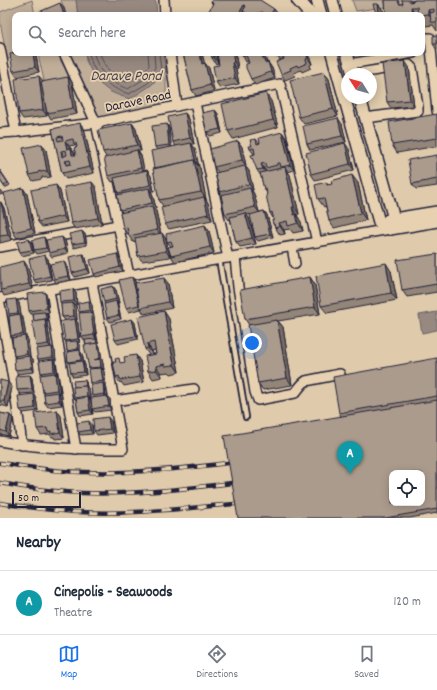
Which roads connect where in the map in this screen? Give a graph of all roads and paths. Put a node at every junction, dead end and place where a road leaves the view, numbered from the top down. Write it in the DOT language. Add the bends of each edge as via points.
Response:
graph roads {
  1 [pos="164,0"];
  2 [pos="169,0"];
  3 [pos="298,0"];
  4 [pos="317,0"];
  5 [pos="332,0"];
  6 [pos="165,12"];
  7 [pos="170,12"];
  8 [pos="309,12"];
  9 [pos="313,12"];
  10 [pos="335,12"];
  11 [pos="425,38"];
  12 [pos="0,48"];
  13 [pos="65,56"];
  14 [pos="170,56"];
  15 [pos="333,56"];
  16 [pos="348,56"];
  17 [pos="403,56"];
  18 [pos="351,68"];
  19 [pos="362,68"];
  20 [pos="377,68"];
  21 [pos="195,102"];
  22 [pos="362,104"];
  23 [pos="177,106"];
  24 [pos="437,110"];
  25 [pos="366,118"];
  26 [pos="96,123"];
  27 [pos="16,132"];
  28 [pos="0,133"];
  29 [pos="437,212"];
  30 [pos="437,221"];
  31 [pos="380,222"];
  32 [pos="392,224"];
  33 [pos="118,225"];
  34 [pos="374,232"];
  35 [pos="317,242"];
  36 [pos="0,247"];
  37 [pos="292,247"];
  38 [pos="228,258"];
  39 [pos="295,264"];
  40 [pos="129,275"];
  41 [pos="92,282"];
  42 [pos="49,290"];
  43 [pos="0,298"];
  44 [pos="0,304"];
  45 [pos="340,374"];
  46 [pos="194,389"];
  47 [pos="114,401"];
  48 [pos="246,417"];
  49 [pos="0,441"];
  50 [pos="22,445"];
  51 [pos="76,449"];
  1 -- 6 [label="street"];
  2 -- 7 [label="street"];
  3 -- 8 [label="main road"];
  4 -- 9 [label="street"];
  5 -- 10 [label="street"];
  11 -- 24 [label="street" via="430,38"];
  12 -- 27 [label="street"];
  13 -- 26 [label="street"];
  14 -- 23 [label="street"];
  15 -- 31 [label="street"];
  16 -- 18 [label="street"];
  17 -- 19 [label="street"];
  20 -- 25 [label="street" via="409,65 412,68 418,111"];
  21 -- 23 [label="street, Darave Road"];
  21 -- 35 [label="street, Darave Road" via="280,84"];
  21 -- 38 [label="street"];
  22 -- 25 [label="street"];
  23 -- 26 [label="street, Darave Road"];
  25 -- 32 [label="street"];
  26 -- 27 [label="street, Darave Road"];
  26 -- 33 [label="street"];
  27 -- 28 [label="street, Darave Road"];
  29 -- 32 [label="street"];
  30 -- 32 [label="street"];
  31 -- 32 [label="street"];
  31 -- 34 [label="street"];
  32 -- 34 [label="street"];
  33 -- 36 [label="street"];
  33 -- 40 [label="street"];
  34 -- 35 [label="street"];
  35 -- 37 [label="street"];
  37 -- 38 [label="street"];
  37 -- 39 [label="street"];
  38 -- 40 [label="street"];
  38 -- 45 [label="street" via="238,287 258,400 294,393 306,381"];
  38 -- 48 [label="lane"];
  40 -- 41 [label="street"];
  41 -- 42 [label="street"];
  41 -- 47 [label="street"];
  42 -- 43 [label="street"];
  42 -- 51 [label="street"];
  44 -- 50 [label="street" via="10,384"];
  46 -- 47 [label="street"];
  47 -- 51 [label="street" via="123,449"];
  49 -- 50 [label="street"];
  50 -- 51 [label="street"];
}
